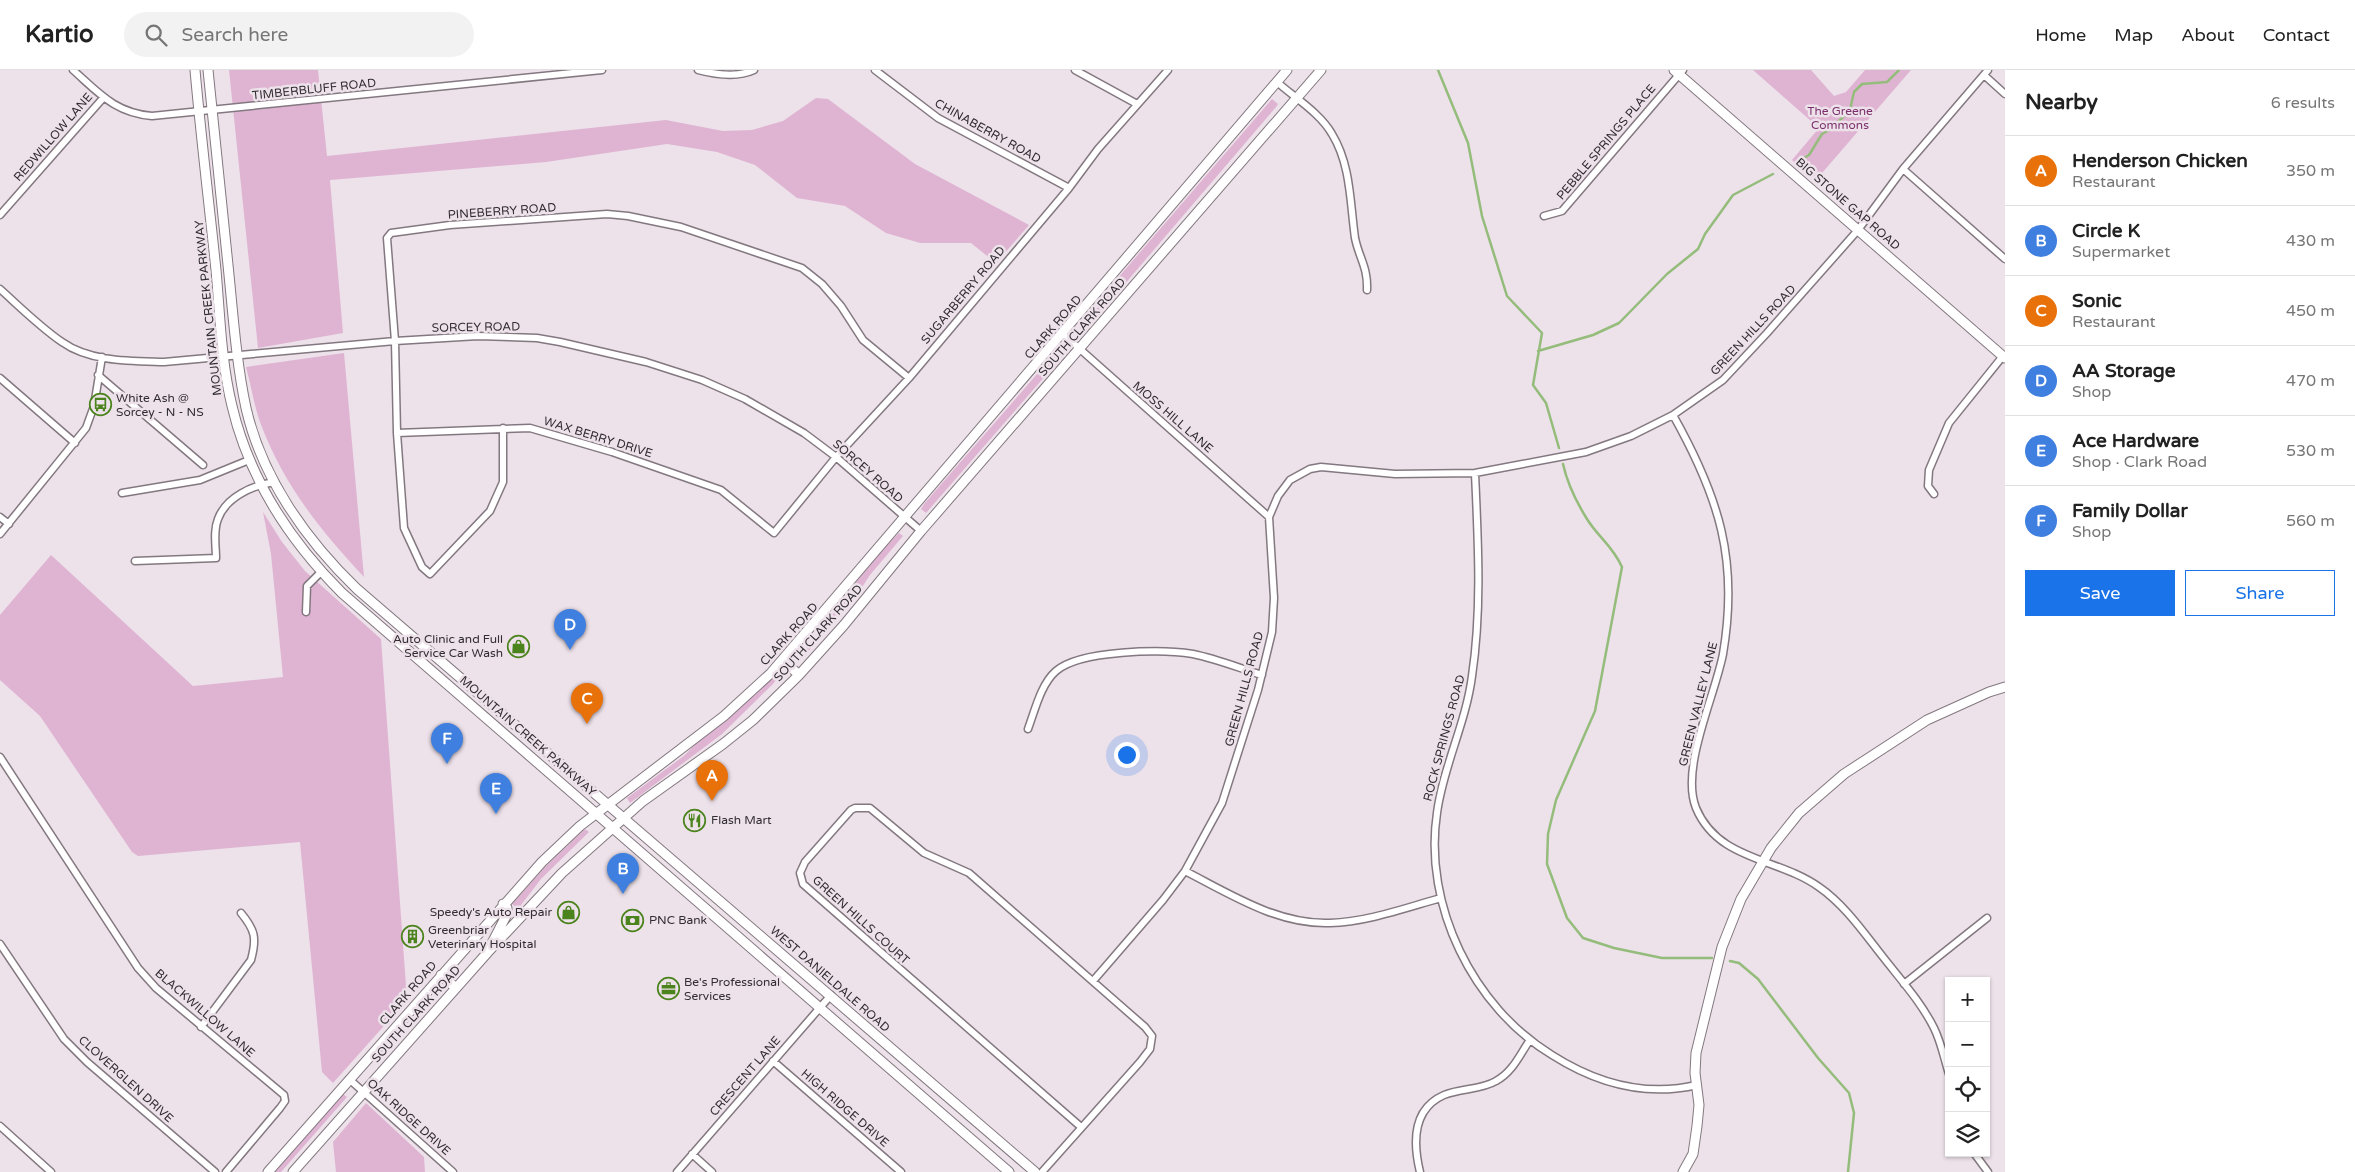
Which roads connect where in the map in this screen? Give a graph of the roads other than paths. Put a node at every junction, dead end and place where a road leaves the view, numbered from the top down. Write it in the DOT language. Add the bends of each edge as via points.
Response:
graph roads {
  1 [pos="73,70"];
  2 [pos="195,70"];
  3 [pos="208,70"];
  4 [pos="602,70"];
  5 [pos="698,70"];
  6 [pos="754,70"];
  7 [pos="875,70"];
  8 [pos="1074,70"];
  9 [pos="1168,70"];
  10 [pos="1287,70"];
  11 [pos="1321,70"];
  12 [pos="1678,71"];
  13 [pos="552,73"];
  14 [pos="1986,73"];
  15 [pos="1277,82"];
  16 [pos="2005,94"];
  17 [pos="104,97"];
  18 [pos="1296,99"];
  19 [pos="1138,104"];
  20 [pos="212,111"];
  21 [pos="199,112"];
  22 [pos="1903,169"];
  23 [pos="1069,188"];
  24 [pos="0,215"];
  25 [pos="1544,216"];
  26 [pos="1858,230"];
  27 [pos="2005,259"];
  28 [pos="0,289"];
  29 [pos="1367,290"];
  30 [pos="1063,334"];
  31 [pos="395,340"];
  32 [pos="1080,349"];
  33 [pos="237,355"];
  34 [pos="224,356"];
  35 [pos="102,357"];
  36 [pos="2004,357"];
  37 [pos="98,376"];
  38 [pos="0,378"];
  39 [pos="908,378"];
  40 [pos="1673,415"];
  41 [pos="503,428"];
  42 [pos="397,433"];
  43 [pos="75,443"];
  44 [pos="836,457"];
  45 [pos="250,460"];
  46 [pos="203,465"];
  47 [pos="1475,473"];
  48 [pos="275,482"];
  49 [pos="261,484"];
  50 [pos="122,492"];
  51 [pos="1934,494"];
  52 [pos="0,517"];
  53 [pos="1270,517"];
  54 [pos="905,518"];
  55 [pos="9,524"];
  56 [pos="922,531"];
  57 [pos="774,533"];
  58 [pos="0,534"];
  59 [pos="135,561"];
  60 [pos="321,572"];
  61 [pos="306,612"];
  62 [pos="783,660"];
  63 [pos="445,664"];
  64 [pos="436,674"];
  65 [pos="799,675"];
  66 [pos="1262,675"];
  67 [pos="2005,687"];
  68 [pos="1028,729"];
  69 [pos="0,756"];
  70 [pos="609,804"];
  71 [pos="597,813"];
  72 [pos="624,817"];
  73 [pos="612,826"];
  74 [pos="1762,862"];
  75 [pos="1185,871"];
  76 [pos="1441,898"];
  77 [pos="722,903"];
  78 [pos="503,904"];
  79 [pos="241,913"];
  80 [pos="714,916"];
  81 [pos="1988,918"];
  82 [pos="0,944"];
  83 [pos="488,952"];
  84 [pos="786,958"];
  85 [pos="776,970"];
  86 [pos="441,975"];
  87 [pos="1093,981"];
  88 [pos="1904,984"];
  89 [pos="456,988"];
  90 [pos="830,995"];
  91 [pos="820,1008"];
  92 [pos="201,1028"];
  93 [pos="1530,1040"];
  94 [pos="774,1061"];
  95 [pos="1947,1067"];
  96 [pos="349,1079"];
  97 [pos="1697,1084"];
  98 [pos="364,1091"];
  99 [pos="0,1126"];
  100 [pos="1081,1127"];
  101 [pos="692,1154"];
  102 [pos="1977,1157"];
  103 [pos="51,1172"];
  104 [pos="215,1172"];
  105 [pos="226,1172"];
  106 [pos="268,1172"];
  107 [pos="293,1172"];
  108 [pos="453,1172"];
  109 [pos="677,1172"];
  110 [pos="712,1172"];
  111 [pos="901,1172"];
  112 [pos="1009,1172"];
  113 [pos="1035,1172"];
  114 [pos="1042,1172"];
  115 [pos="1420,1172"];
  116 [pos="1683,1172"];
  117 [pos="1988,1172"];
  1 -- 17 [label="street, TIMBERBLUFF ROAD"];
  2 -- 21 [label="main road, MOUNTAIN CREEK PARKWAY"];
  3 -- 20 [label="main road, MOUNTAIN CREEK PARKWAY"];
  4 -- 13 [label="street, TIMBERBLUFF ROAD"];
  5 -- 6 [label="street" via="724,76"];
  7 -- 23 [label="street, CHINABERRY ROAD" via="938,118"];
  8 -- 19 [label="street"];
  9 -- 19 [label="street, SUGARBERRY ROAD"];
  10 -- 15 [label="main road, CLARK ROAD"];
  11 -- 18 [label="main road, SOUTH CLARK ROAD"];
  12 -- 25 [label="street, PEBBLE SPRINGS PLACE" via="1562,211"];
  12 -- 26 [label="main road, BIG STONE GAP ROAD"];
  13 -- 20 [label="street, TIMBERBLUFF ROAD"];
  14 -- 16 [label="street"];
  14 -- 22 [label="street, GREEN HILLS ROAD"];
  15 -- 18 [label="street"];
  15 -- 30 [label="main road, CLARK ROAD"];
  17 -- 21 [label="street, TIMBERBLUFF ROAD" via="125,112 137,115"];
  17 -- 24 [label="street, REDWILLOW LANE"];
  18 -- 29 [label="street" via="1332,134 1346,168 1356,242 1368,275"];
  18 -- 32 [label="main road, SOUTH CLARK ROAD"];
  19 -- 23 [label="street, SUGARBERRY ROAD"];
  20 -- 21 [label="street, TIMBERBLUFF ROAD"];
  20 -- 33 [label="main road, MOUNTAIN CREEK PARKWAY"];
  21 -- 34 [label="main road, MOUNTAIN CREEK PARKWAY"];
  22 -- 26 [label="street, GREEN HILLS ROAD"];
  22 -- 27 [label="street"];
  23 -- 39 [label="street, SUGARBERRY ROAD"];
  26 -- 36 [label="main road, BIG STONE GAP ROAD"];
  26 -- 40 [label="street, GREEN HILLS ROAD" via="1735,369 1710,391"];
  28 -- 35 [label="street, SORCEY ROAD" via="63,343"];
  30 -- 32 [label="street, MOSS HILL LANE"];
  30 -- 54 [label="main road, CLARK ROAD"];
  31 -- 33 [label="street, SORCEY ROAD"];
  31 -- 39 [label="street, PINEBERRY ROAD" via="387,253 387,238 391,233 450,225 608,214 681,227 802,268 841,306 863,340"];
  31 -- 42 [label="street, PINEBERRY ROAD"];
  31 -- 44 [label="street, SORCEY ROAD" via="478,336 537,338 646,362 702,380 745,399 804,433"];
  32 -- 53 [label="street, MOSS HILL LANE"];
  32 -- 56 [label="main road, SOUTH CLARK ROAD"];
  33 -- 34 [label="street, SORCEY ROAD"];
  33 -- 48 [label="main road, MOUNTAIN CREEK PARKWAY" via="247,409 258,445"];
  34 -- 35 [label="street, SORCEY ROAD" via="164,362"];
  34 -- 45 [label="main road, MOUNTAIN CREEK PARKWAY" via="232,406"];
  35 -- 37 [label="street"];
  36 -- 51 [label="street" via="1949,423 1929,470 1928,486"];
  37 -- 43 [label="street" via="91,417"];
  37 -- 46 [label="street"];
  38 -- 43 [label="street"];
  39 -- 44 [label="street, SUGARBERRY ROAD"];
  40 -- 47 [label="street, GREEN HILLS ROAD" via="1631,436 1586,452"];
  40 -- 74 [label="street, GREEN VALLEY LANE" via="1713,496 1724,542 1728,588 1723,654 1693,766 1692,797 1715,835 1738,852"];
  41 -- 42 [label="street, WAX BERRY DRIVE"];
  41 -- 42 [label="street, PINEBERRY ROAD" via="503,482 490,511 430,574 422,567 404,528"];
  41 -- 57 [label="street, WAX BERRY DRIVE" via="530,428 721,490"];
  43 -- 55 [label="street"];
  44 -- 54 [label="street, SORCEY ROAD"];
  44 -- 57 [label="street, SUGARBERRY ROAD"];
  45 -- 49 [label="main road, MOUNTAIN CREEK PARKWAY"];
  45 -- 50 [label="street" via="200,480"];
  47 -- 53 [label="street, GREEN HILLS ROAD" via="1395,474 1315,468 1290,480 1278,496"];
  47 -- 76 [label="street, ROCK SPRINGS ROAD" via="1479,583 1476,647 1471,683 1436,814 1435,849"];
  48 -- 49 [label="street"];
  48 -- 63 [label="main road, MOUNTAIN CREEK PARKWAY" via="293,515 337,570"];
  49 -- 59 [label="street" via="223,509 215,530 216,558"];
  49 -- 60 [label="main road, MOUNTAIN CREEK PARKWAY" via="291,535"];
  52 -- 55 [label="street"];
  53 -- 66 [label="street, GREEN HILLS ROAD" via="1274,615"];
  54 -- 56 [label="street, SORCEY ROAD"];
  54 -- 62 [label="main road, CLARK ROAD"];
  55 -- 58 [label="street"];
  56 -- 65 [label="main road, SOUTH CLARK ROAD"];
  60 -- 61 [label="street" via="308,586"];
  60 -- 64 [label="main road, MOUNTAIN CREEK PARKWAY"];
  62 -- 65 [label="main road"];
  62 -- 70 [label="main road, CLARK ROAD" via="724,716"];
  63 -- 64 [label="main road"];
  63 -- 70 [label="main road, MOUNTAIN CREEK PARKWAY"];
  64 -- 71 [label="main road, MOUNTAIN CREEK PARKWAY"];
  65 -- 72 [label="main road, SOUTH CLARK ROAD" via="753,720"];
  66 -- 68 [label="street" via="1181,653 1109,654 1079,658 1054,672"];
  66 -- 75 [label="street, GREEN HILLS ROAD" via="1222,803"];
  67 -- 74 [label="main road" via="1927,720 1844,774 1799,813 1779,835"];
  69 -- 92 [label="street, BLACKWILLOW LANE" via="138,968"];
  70 -- 71 [label="main road, CLARK ROAD"];
  70 -- 72 [label="main road, WEST DANIELDALE ROAD"];
  71 -- 73 [label="main road"];
  71 -- 78 [label="main road, CLARK ROAD" via="559,845"];
  72 -- 73 [label="main road, SOUTH CLARK ROAD"];
  72 -- 77 [label="main road, WEST DANIELDALE ROAD"];
  73 -- 80 [label="main road"];
  73 -- 83 [label="main road, SOUTH CLARK ROAD" via="562,873"];
  74 -- 88 [label="street, GREEN VALLEY LANE" via="1792,872 1820,888 1862,931"];
  74 -- 97 [label="main road" via="1734,913 1722,947 1694,1063"];
  75 -- 76 [label="street" via="1267,911 1309,922 1354,921"];
  75 -- 87 [label="street, GREEN HILLS ROAD"];
  76 -- 93 [label="street, ROCK SPRINGS ROAD" via="1457,946 1473,978"];
  77 -- 80 [label="main road"];
  77 -- 84 [label="main road, WEST DANIELDALE ROAD"];
  78 -- 83 [label="main road" via="507,914"];
  78 -- 86 [label="main road, CLARK ROAD"];
  79 -- 92 [label="street" via="254,931 251,960"];
  80 -- 85 [label="main road"];
  81 -- 88 [label="street"];
  82 -- 104 [label="street, CLOVERGLEN DRIVE" via="64,1039"];
  83 -- 89 [label="main road, SOUTH CLARK ROAD"];
  84 -- 85 [label="main road"];
  84 -- 90 [label="main road, WEST DANIELDALE ROAD"];
  85 -- 91 [label="main road"];
  86 -- 89 [label="main road"];
  86 -- 96 [label="main road, CLARK ROAD"];
  87 -- 100 [label="street, GREEN HILLS COURT" via="1145,1027 1152,1036 1152,1042 1140,1062"];
  87 -- 100 [label="street, GREEN HILLS COURT" via="969,873 924,853 870,808 851,810 801,868 801,879 807,888"];
  88 -- 95 [label="street, GREEN VALLEY LANE" via="1935,1030"];
  89 -- 98 [label="main road, SOUTH CLARK ROAD"];
  90 -- 91 [label="street, CRESCENT LANE"];
  90 -- 113 [label="main road, WEST DANIELDALE ROAD"];
  91 -- 94 [label="street, CRESCENT LANE"];
  91 -- 112 [label="main road"];
  92 -- 105 [label="street, BLACKWILLOW LANE" via="284,1095 285,1101 280,1108"];
  93 -- 97 [label="street, ROCK SPRINGS ROAD" via="1580,1071 1617,1085 1670,1089"];
  93 -- 115 [label="street" via="1512,1068 1495,1082 1445,1095 1428,1106 1415,1137"];
  94 -- 101 [label="street, CRESCENT LANE"];
  94 -- 111 [label="street, HIGH RIDGE DRIVE"];
  96 -- 98 [label="street, OAK RIDGE DRIVE"];
  96 -- 106 [label="main road, CLARK ROAD"];
  97 -- 116 [label="main road" via="1700,1105 1693,1154"];
  98 -- 107 [label="main road, SOUTH CLARK ROAD"];
  98 -- 108 [label="street, OAK RIDGE DRIVE"];
  99 -- 103 [label="street"];
  100 -- 114 [label="street, GREEN HILLS COURT"];
  101 -- 109 [label="street, CRESCENT LANE"];
  101 -- 110 [label="street"];
  102 -- 117 [label="street"];
}
